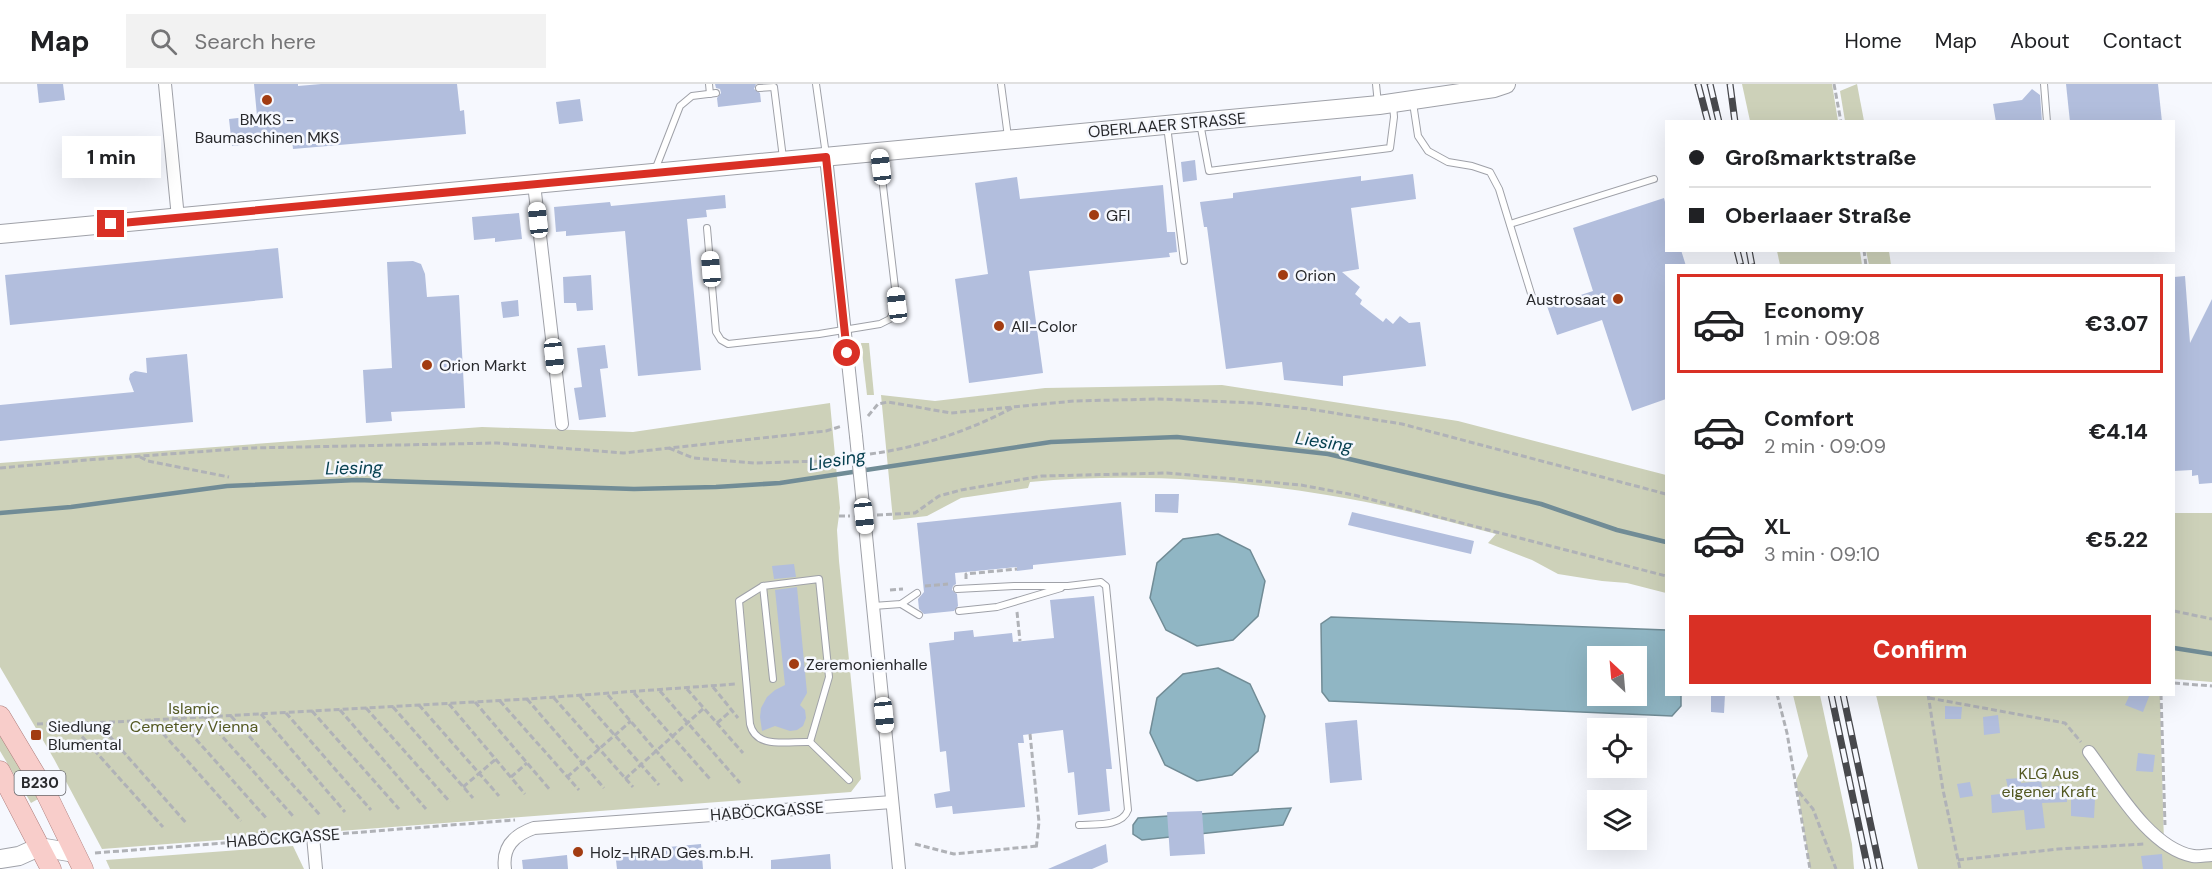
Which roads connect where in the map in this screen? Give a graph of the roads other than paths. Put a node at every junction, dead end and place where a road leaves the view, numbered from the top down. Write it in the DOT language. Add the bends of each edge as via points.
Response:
graph roads {
  1 [pos="165,84"];
  2 [pos="709,84"];
  3 [pos="816,84"];
  4 [pos="1001,84"];
  5 [pos="1376,84"];
  6 [pos="1506,84"];
  7 [pos="2044,84"];
  8 [pos="774,86"];
  9 [pos="759,88"];
  10 [pos="1412,100"];
  11 [pos="1386,104"];
  12 [pos="2047,120"];
  13 [pos="1200,122"];
  14 [pos="1167,125"];
  15 [pos="1008,140"];
  16 [pos="879,152"];
  17 [pos="826,157"];
  18 [pos="783,161"];
  19 [pos="654,173"];
  20 [pos="1654,179"];
  21 [pos="534,184"];
  22 [pos="178,218"];
  23 [pos="1510,224"];
  24 [pos="707,228"];
  25 [pos="0,234"];
  26 [pos="1184,261"];
  27 [pos="1533,300"];
  28 [pos="845,329"];
  29 [pos="562,424"];
  30 [pos="763,586"];
  31 [pos="1068,586"];
  32 [pos="957,589"];
  33 [pos="917,593"];
  34 [pos="901,604"];
  35 [pos="873,606"];
  36 [pos="959,611"];
  37 [pos="919,615"];
  38 [pos="773,679"];
  39 [pos="0,716"];
  40 [pos="810,742"];
  41 [pos="2089,752"];
  42 [pos="0,771"];
  43 [pos="849,780"];
  44 [pos="892,802"];
  45 [pos="1079,825"];
  46 [pos="313,836"];
  47 [pos="39,847"];
  48 [pos="2212,855"];
  49 [pos="0,859"];
  50 [pos="78,860"];
  51 [pos="51,869"];
  52 [pos="316,869"];
  53 [pos="505,869"];
  54 [pos="899,869"];
  1 -- 22 [label="street"];
  2 -- 19 [label="lane" via="713,93 692,96 680,106"];
  3 -- 17 [label="lane"];
  4 -- 15 [label="lane"];
  5 -- 11 [label="lane"];
  6 -- 10 [label="main road, OBERLAAER STRASSE"];
  7 -- 12 [label="lane"];
  8 -- 9 [label="lane"];
  8 -- 18 [label="lane"];
  10 -- 11 [label="main road, OBERLAAER STRASSE"];
  10 -- 23 [label="lane" via="1418,136 1428,151 1448,162 1490,172"];
  11 -- 13 [label="main road, OBERLAAER STRASSE"];
  11 -- 13 [label="lane" via="1394,117 1390,148 1209,171"];
  13 -- 14 [label="main road, OBERLAAER STRASSE"];
  14 -- 15 [label="main road, OBERLAAER STRASSE"];
  14 -- 26 [label="lane"];
  15 -- 16 [label="main road, OBERLAAER STRASSE"];
  16 -- 17 [label="main road, OBERLAAER STRASSE"];
  16 -- 28 [label="lane" via="897,305 885,323"];
  17 -- 18 [label="main road, OBERLAAER STRASSE"];
  17 -- 28 [label="street"];
  18 -- 19 [label="main road, OBERLAAER STRASSE"];
  19 -- 21 [label="main road, OBERLAAER STRASSE"];
  20 -- 23 [label="lane"];
  21 -- 22 [label="main road, OBERLAAER STRASSE"];
  21 -- 29 [label="street"];
  22 -- 25 [label="main road, OBERLAAER STRASSE"];
  23 -- 27 [label="lane"];
  24 -- 28 [label="lane" via="716,332 721,340 729,344"];
  28 -- 35 [label="street, bridge"];
  30 -- 38 [label="lane"];
  30 -- 40 [label="lane" via="739,601 750,724 754,735 764,741"];
  30 -- 40 [label="lane" via="819,579 829,677"];
  31 -- 32 [label="lane"];
  31 -- 36 [label="lane" via="997,607"];
  31 -- 45 [label="lane" via="1101,582 1108,590 1128,810 1116,822"];
  33 -- 34 [label="lane"];
  34 -- 35 [label="lane"];
  34 -- 37 [label="lane"];
  35 -- 44 [label="street"];
  39 -- 50 [label="main road, B230" via="45,791"];
  40 -- 43 [label="lane"];
  41 -- 48 [label="street" via="2145,827 2165,844 2193,856"];
  42 -- 47 [label="main road, B230"];
  44 -- 53 [label="street, HABÖCKGASSE" via="534,828 510,843"];
  44 -- 54 [label="street"];
  46 -- 52 [label="street"];
  47 -- 49 [label="main road" via="20,856"];
  47 -- 50 [label="main road"];
  47 -- 51 [label="main road, B230"];
}
